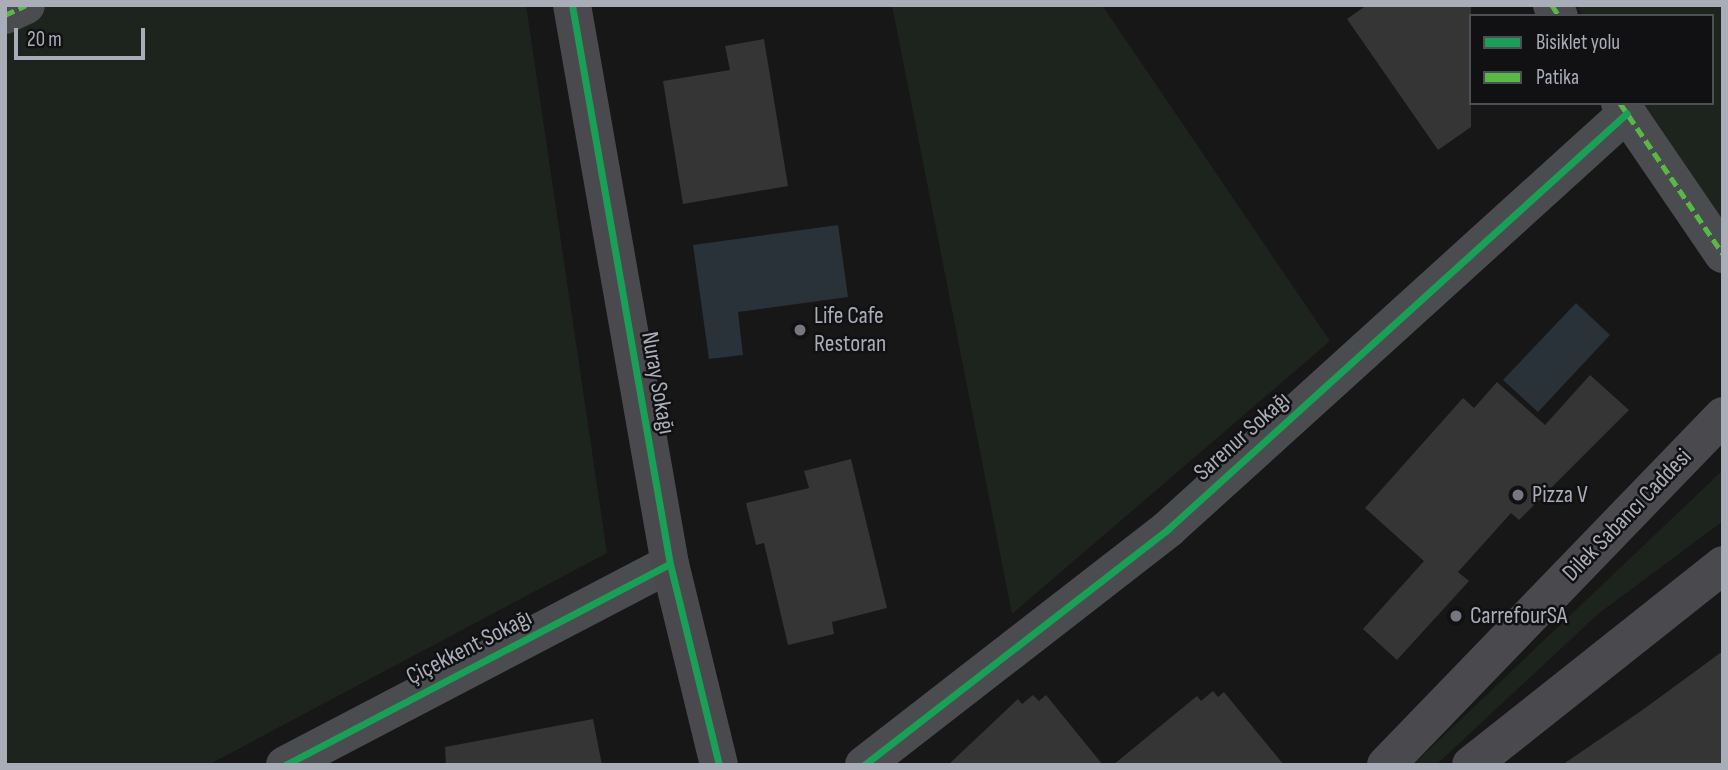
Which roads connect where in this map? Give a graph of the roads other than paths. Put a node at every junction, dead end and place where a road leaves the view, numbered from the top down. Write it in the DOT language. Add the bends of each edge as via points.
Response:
graph roads {
  1 [pos="26,5"];
  2 [pos="572,5"];
  3 [pos="5,15"];
  4 [pos="1623,108"];
  5 [pos="1723,254"];
  6 [pos="1723,416"];
  7 [pos="670,564"];
  8 [pos="1723,565"];
  9 [pos="285,765"];
  10 [pos="719,765"];
  11 [pos="864,765"];
  12 [pos="1386,765"];
  13 [pos="1471,765"];
  1 -- 3 [label="street"];
  2 -- 7 [label="main road, Nuray Sokağı"];
  4 -- 5 [label="street"];
  4 -- 11 [label="street, Sarenur Sokağı" via="1168,529"];
  6 -- 12 [label="main road, Dilek Sabancı Caddesi"];
  7 -- 9 [label="street, Çiçekkent Sokağı"];
  7 -- 10 [label="main road, Nuray Sokağı"];
  8 -- 13 [label="main road"];
}
